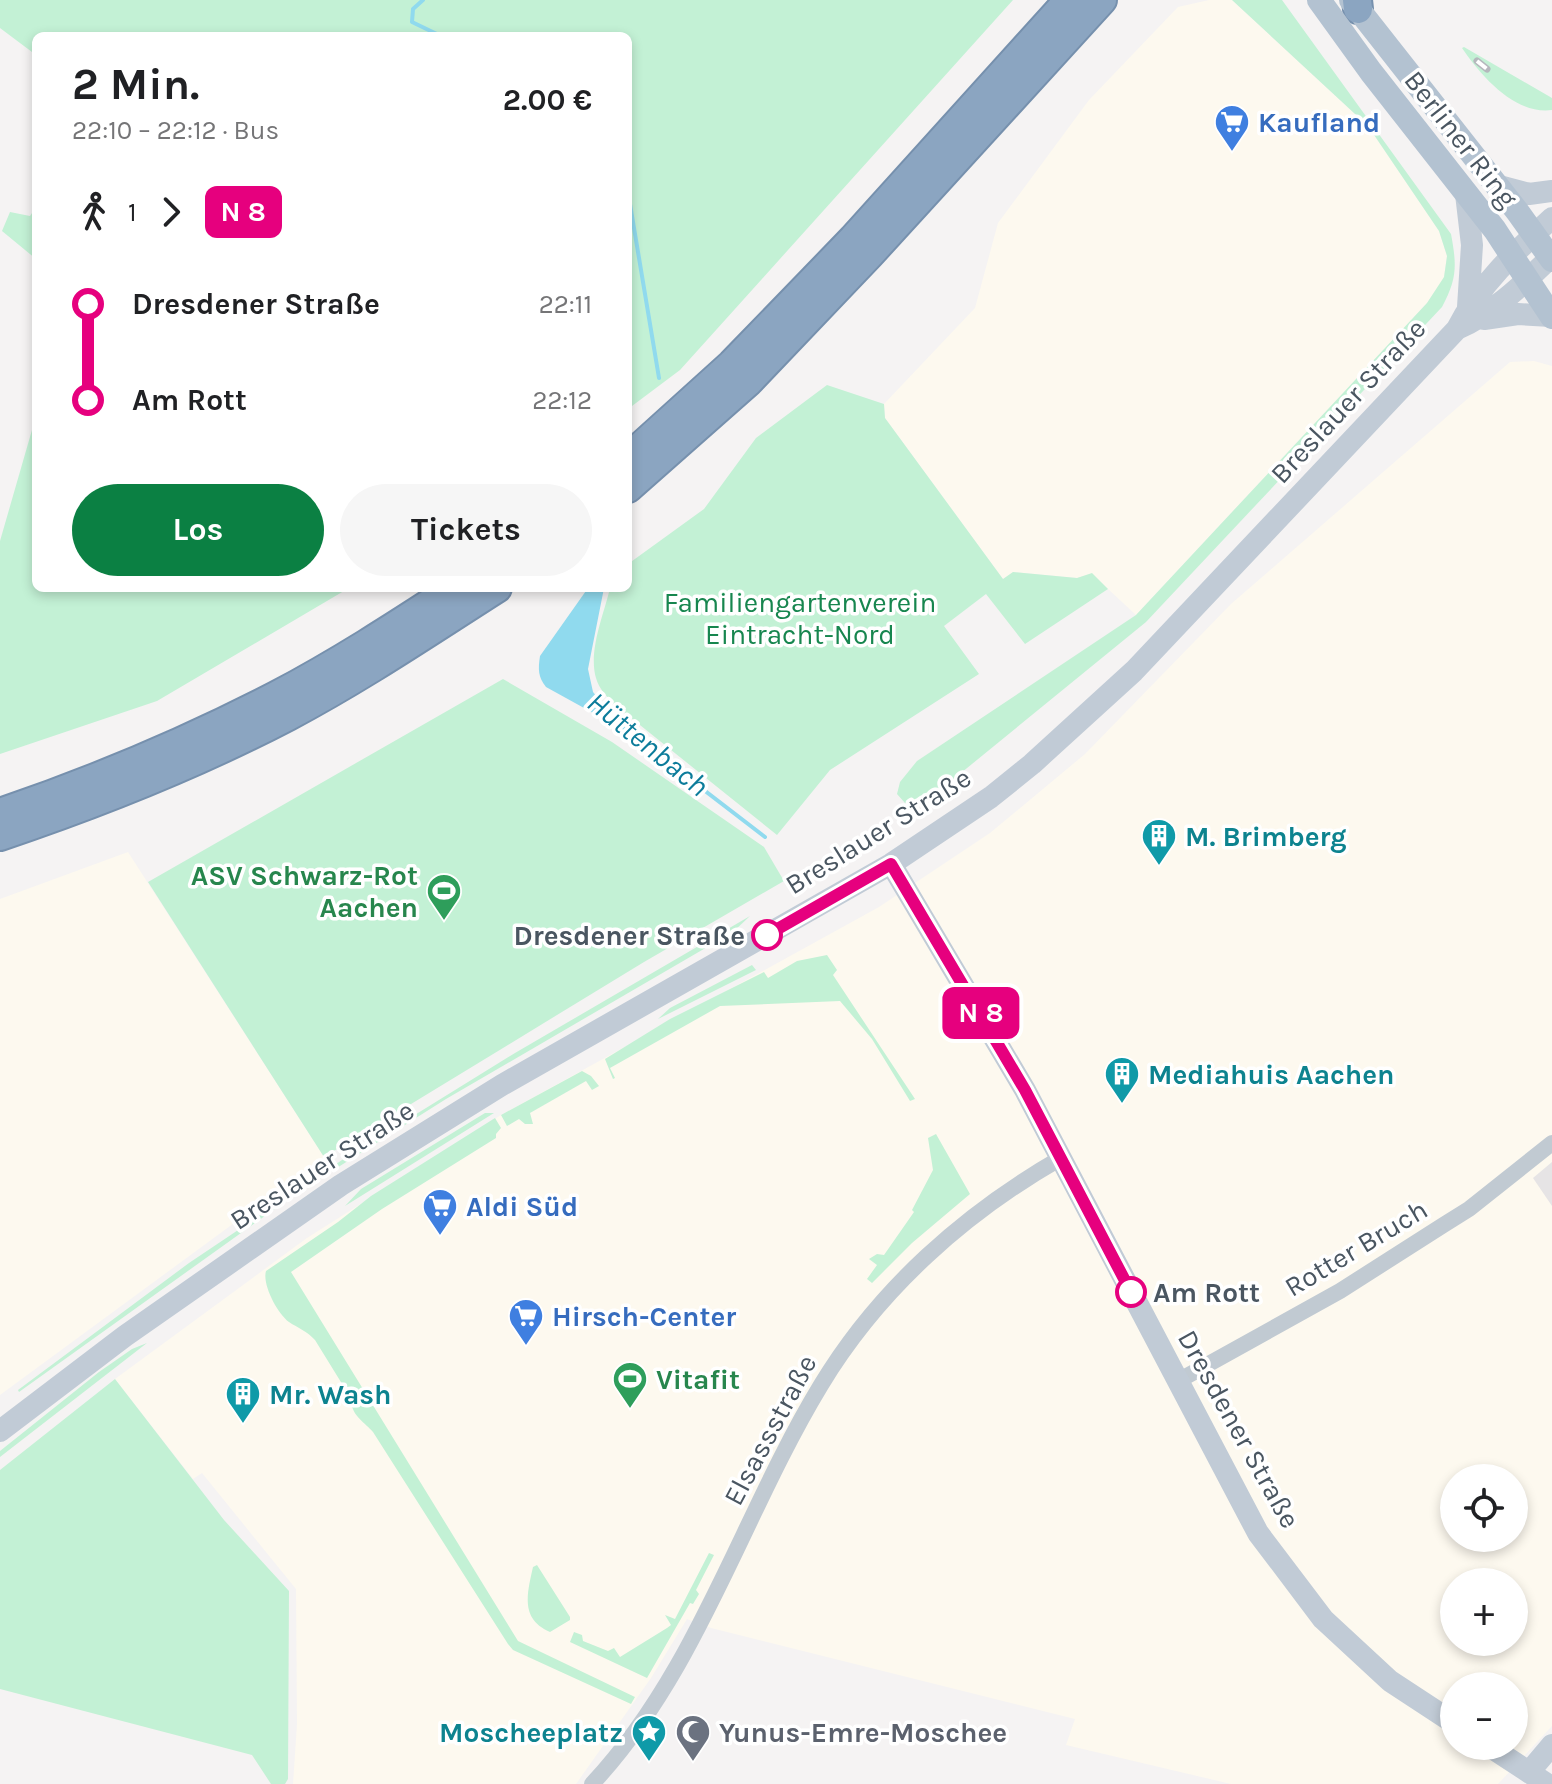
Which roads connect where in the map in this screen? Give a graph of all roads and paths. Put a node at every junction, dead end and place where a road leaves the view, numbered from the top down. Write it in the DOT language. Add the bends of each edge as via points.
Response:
graph roads {
  1 [pos="1069,0"];
  2 [pos="1102,0"];
  3 [pos="1319,0"];
  4 [pos="1355,3"];
  5 [pos="1495,185"];
  6 [pos="1552,191"];
  7 [pos="1466,194"];
  8 [pos="1543,226"];
  9 [pos="1512,256"];
  10 [pos="1552,258"];
  11 [pos="1527,280"];
  12 [pos="1474,313"];
  13 [pos="1551,317"];
  14 [pos="632,454"];
  15 [pos="632,484"];
  16 [pos="448,592"];
  17 [pos="491,592"];
  18 [pos="0,813"];
  19 [pos="0,836"];
  20 [pos="891,864"];
  21 [pos="1552,1143"];
  22 [pos="1061,1158"];
  23 [pos="1178,1381"];
  24 [pos="0,1431"];
  25 [pos="1440,1714"];
  26 [pos="1552,1745"];
  27 [pos="1506,1760"];
  28 [pos="1531,1780"];
  29 [pos="592,1784"];
  1 -- 14 [label="highway" via="842,250 732,364"];
  2 -- 15 [label="highway" via="748,382"];
  3 -- 7 [label="main road, Berliner Ring"];
  4 -- 5 [label="main road, Berliner Ring"];
  5 -- 6 [label="main road" via="1529,194"];
  5 -- 8 [label="main road, Berliner Ring"];
  7 -- 9 [label="main road, Berliner Ring"];
  7 -- 12 [label="main road"];
  8 -- 9 [label="main road, Breslauer Straße"];
  8 -- 10 [label="main road, Berliner Ring"];
  9 -- 11 [label="main road, Berliner Ring"];
  9 -- 12 [label="main road, Breslauer Straße"];
  10 -- 11 [label="main road, Breslauer Straße"];
  11 -- 12 [label="main road, Breslauer Straße"];
  11 -- 13 [label="main road, Berliner Ring"];
  12 -- 13 [label="main road"];
  12 -- 20 [label="main road, Breslauer Straße" via="1134,671 991,797"];
  16 -- 18 [label="highway" via="277,695 160,751"];
  17 -- 19 [label="highway" via="288,716 184,765"];
  20 -- 22 [label="main road, Dresdener Straße"];
  20 -- 24 [label="main road, Breslauer Straße" via="528,1069 355,1177 137,1328"];
  21 -- 23 [label="street, Rotter Bruch" via="1469,1209 1340,1291"];
  22 -- 23 [label="main road, Dresdener Straße"];
  22 -- 29 [label="street, Elsassstraße" via="1005,1193 935,1248 849,1343 813,1400 659,1695"];
  23 -- 25 [label="main road, Dresdener Straße" via="1258,1533 1323,1619 1390,1681"];
  26 -- 28 [label="main road"];
  27 -- 28 [label="main road"];
}
